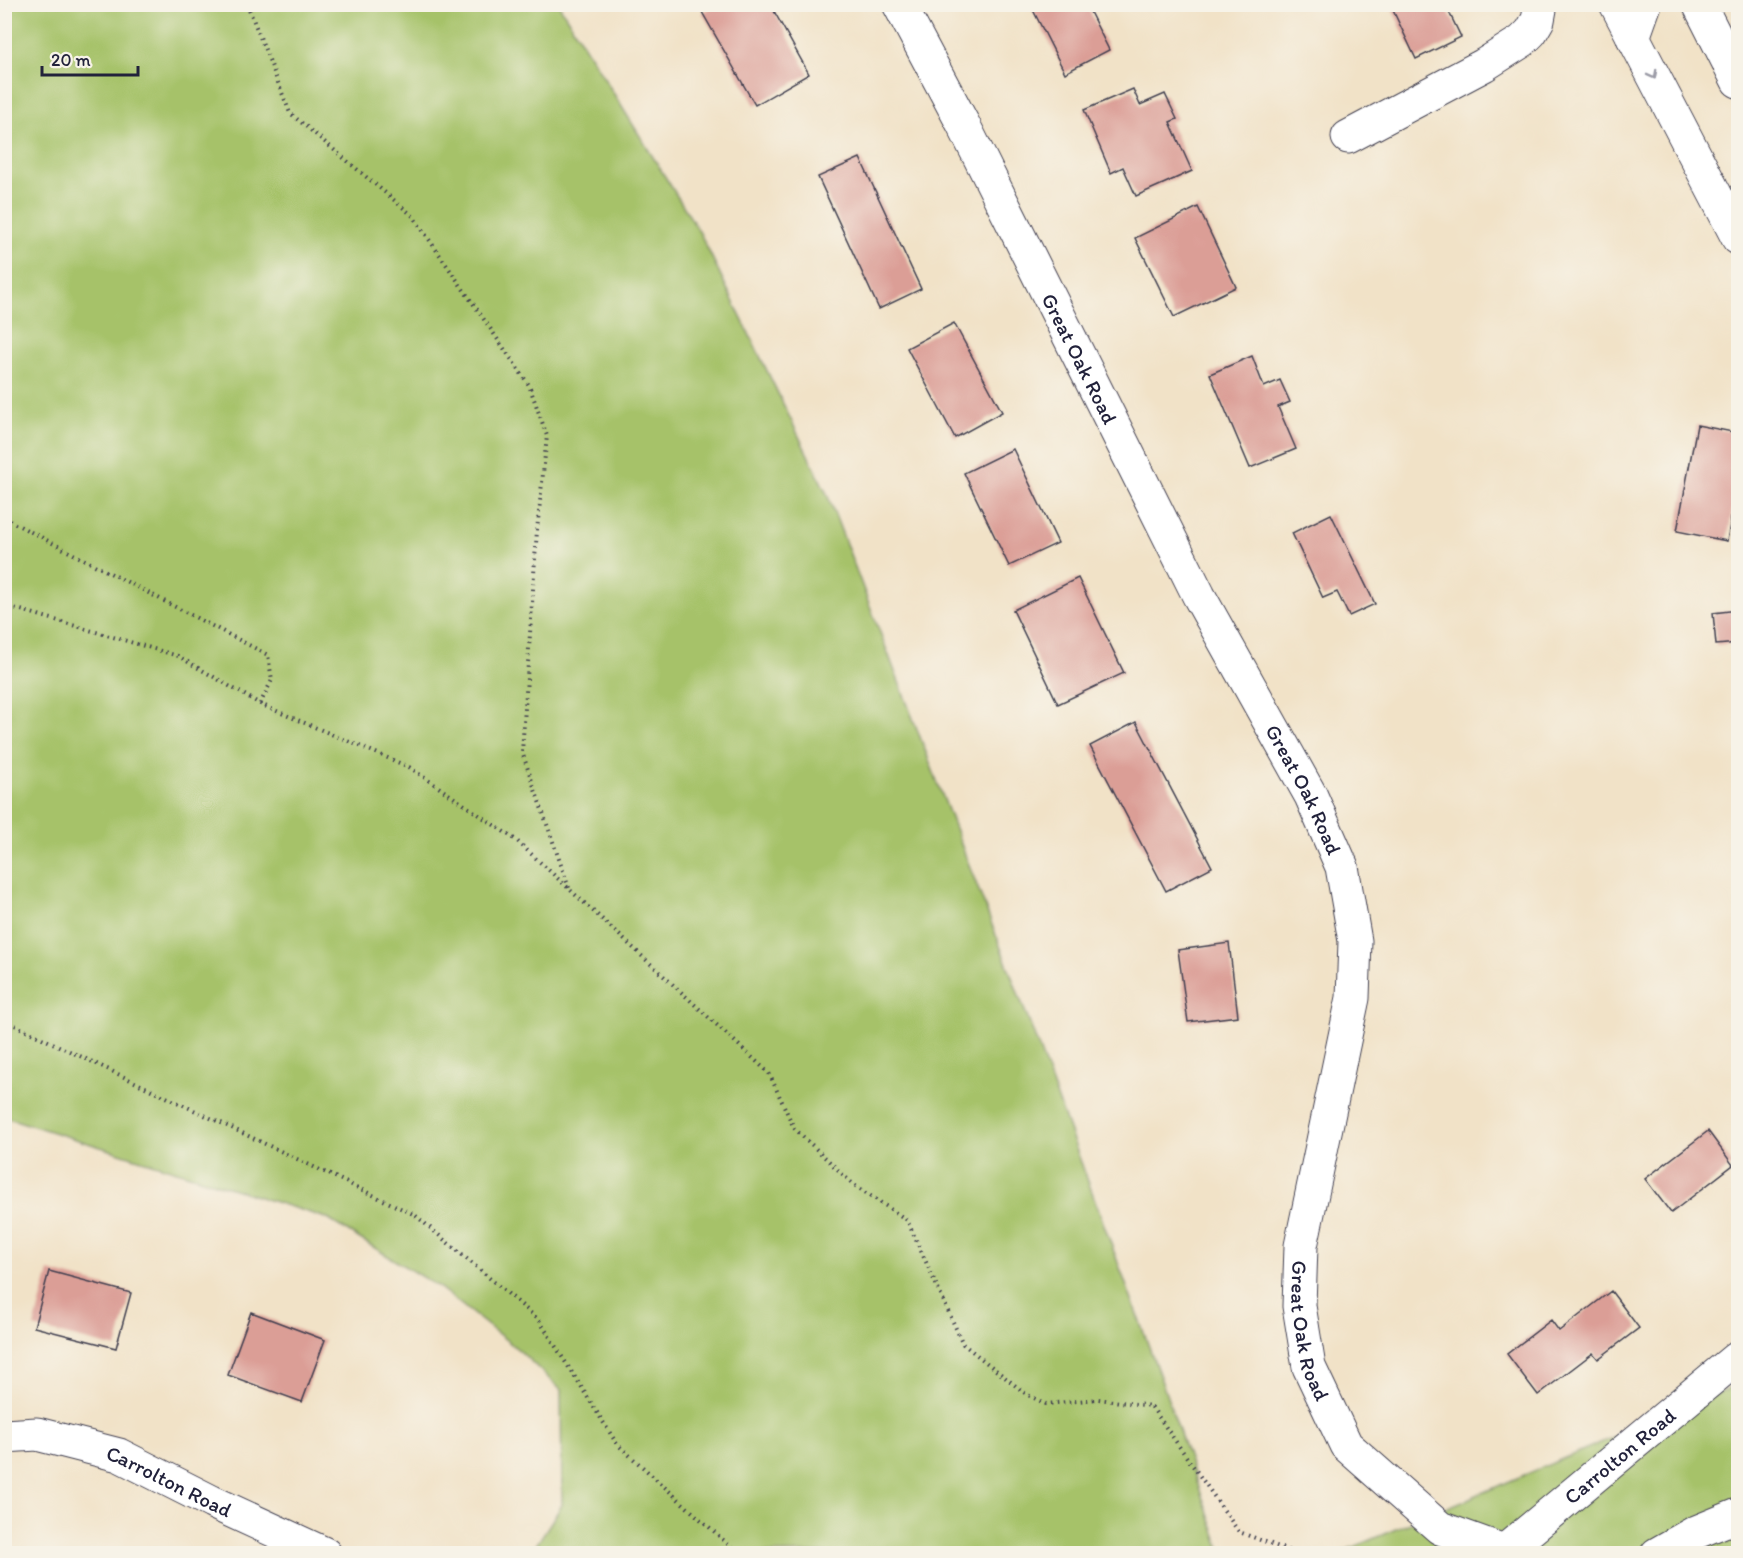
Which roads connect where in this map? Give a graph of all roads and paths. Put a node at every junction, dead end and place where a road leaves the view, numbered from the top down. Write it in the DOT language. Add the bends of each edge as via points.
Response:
graph roads {
  1 [pos="247,4"];
  2 [pos="899,4"];
  3 [pos="1541,4"];
  4 [pos="1616,4"];
  5 [pos="1646,4"];
  6 [pos="1699,4"];
  7 [pos="1633,38"];
  8 [pos="1738,81"];
  9 [pos="1348,137"];
  10 [pos="1738,238"];
  11 [pos="4,518"];
  12 [pos="4,604"];
  13 [pos="260,704"];
  14 [pos="569,889"];
  15 [pos="4,1020"];
  16 [pos="1738,1357"];
  17 [pos="4,1436"];
  18 [pos="1738,1515"];
  19 [pos="1287,1552"];
  20 [pos="1506,1553"];
  21 [pos="325,1554"];
  22 [pos="739,1554"];
  23 [pos="1298,1554"];
  24 [pos="1658,1554"];
  1 -- 14 [label="path" via="290,113 413,216 529,385 547,436 522,752"];
  2 -- 20 [label="street, Great Oak Road" via="1199,596 1311,796 1342,867 1355,941 1353,998 1301,1246 1299,1306 1310,1367 1347,1445 1440,1528"];
  3 -- 9 [label="street" via="1538,20 1522,40 1484,65"];
  4 -- 7 [label="street"];
  5 -- 7 [label="street"];
  6 -- 8 [label="street"];
  7 -- 10 [label="street, one-way"];
  11 -- 13 [label="path" via="268,654 272,680"];
  12 -- 13 [label="path" via="178,656"];
  13 -- 14 [label="path" via="409,767 516,840"];
  14 -- 19 [label="path" via="769,1073 794,1128 854,1185 907,1220 963,1344 1026,1394 1046,1404 1098,1399 1151,1406 1239,1532"];
  15 -- 22 [label="path" via="415,1215 539,1320 617,1444"];
  16 -- 20 [label="street, Carrolton Road"];
  17 -- 21 [label="street, Carrolton Road" via="37,1434 119,1455"];
  18 -- 24 [label="street" via="1694,1533"];
  19 -- 23 [label="path"];
}
